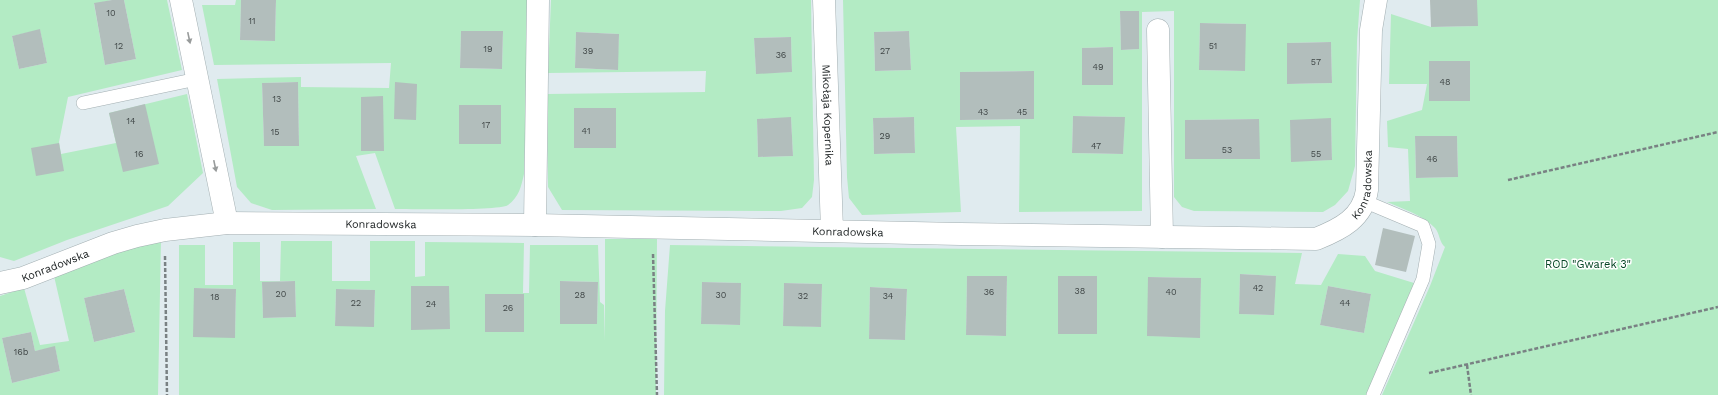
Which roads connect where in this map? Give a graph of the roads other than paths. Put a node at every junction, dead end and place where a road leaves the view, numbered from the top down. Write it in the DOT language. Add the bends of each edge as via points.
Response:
graph roads {
  1 [pos="181,0"];
  2 [pos="538,0"];
  3 [pos="824,0"];
  4 [pos="1376,0"];
  5 [pos="1158,30"];
  6 [pos="197,79"];
  7 [pos="83,103"];
  8 [pos="1366,202"];
  9 [pos="227,223"];
  10 [pos="534,225"];
  11 [pos="832,230"];
  12 [pos="1162,237"];
  13 [pos="0,284"];
  14 [pos="1373,395"];
  1 -- 6 [label="street, one-way"];
  2 -- 10 [label="street"];
  3 -- 11 [label="street, Mikołaja Kopernika"];
  4 -- 8 [label="street, Konradowska" via="1371,30"];
  5 -- 12 [label="street"];
  6 -- 7 [label="lane"];
  6 -- 9 [label="street, one-way"];
  8 -- 12 [label="street, Konradowska" via="1348,223 1316,239"];
  8 -- 14 [label="lane" via="1423,226 1429,244 1423,279"];
  9 -- 10 [label="street, Konradowska"];
  9 -- 13 [label="street, Konradowska" via="165,230 113,243 23,278"];
  10 -- 11 [label="street, Konradowska"];
  11 -- 12 [label="street, Konradowska"];
}
